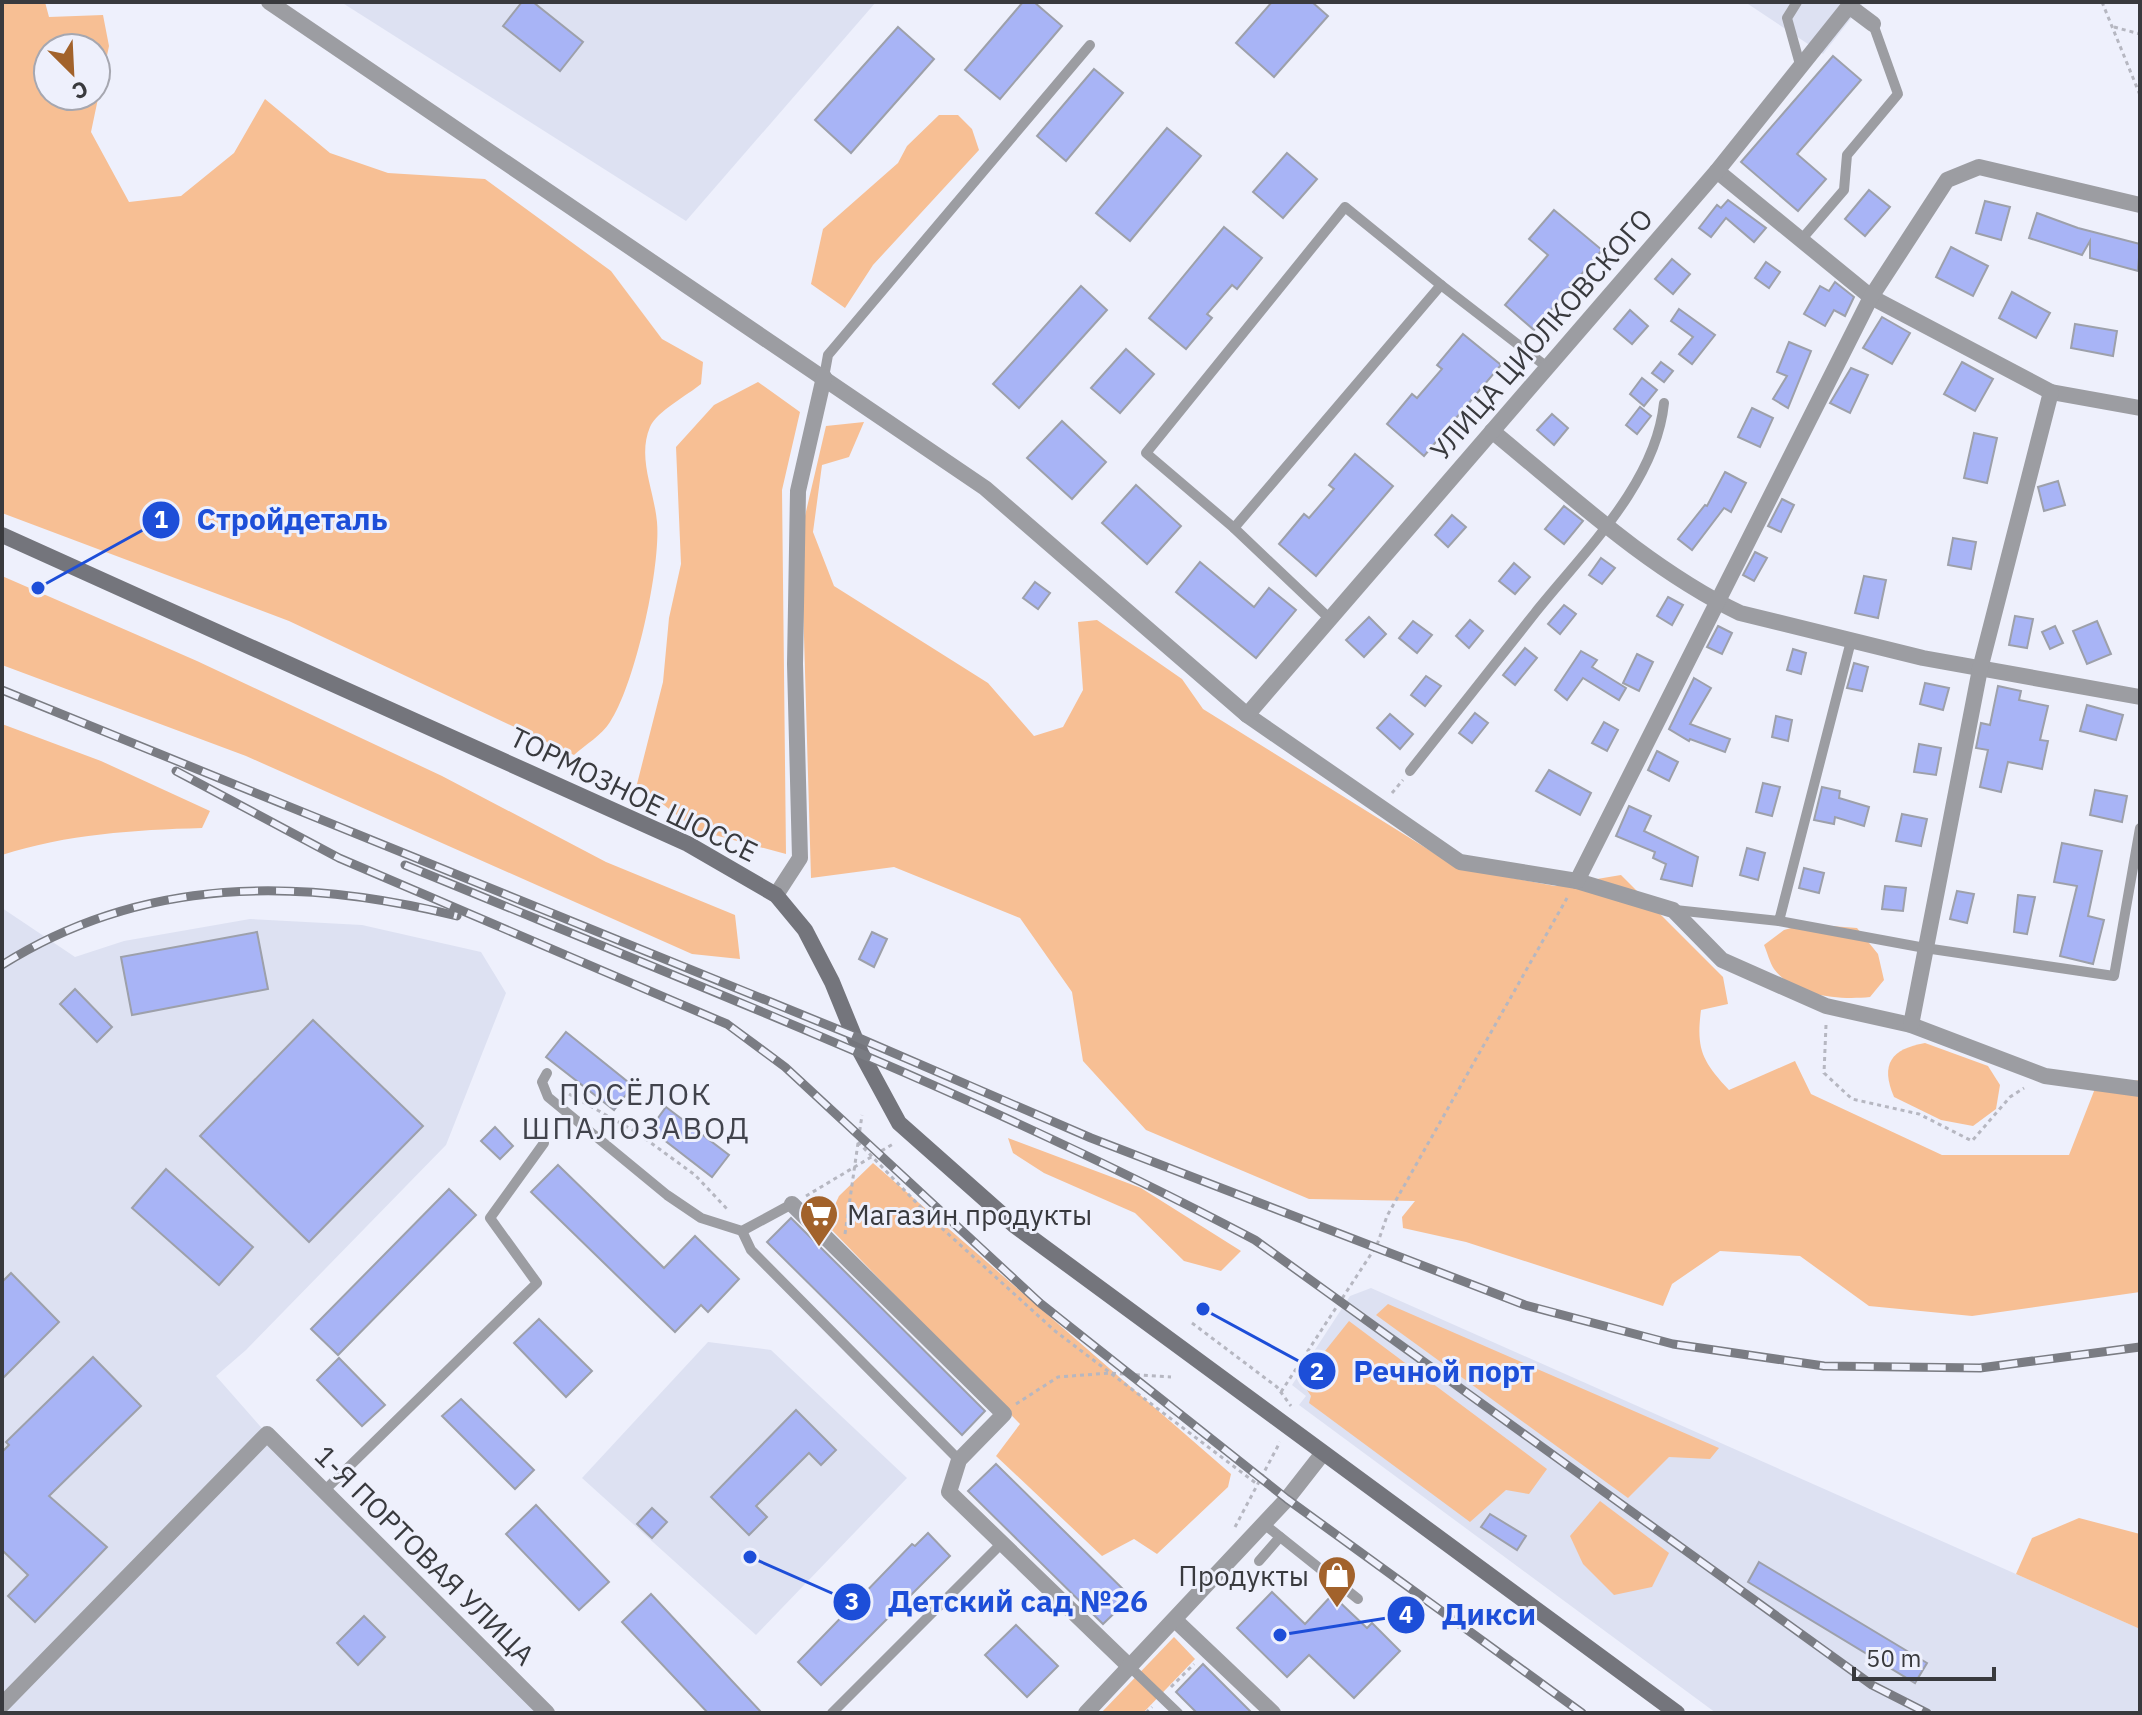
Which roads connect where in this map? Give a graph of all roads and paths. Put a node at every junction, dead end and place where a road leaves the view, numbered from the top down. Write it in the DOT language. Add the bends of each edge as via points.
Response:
graph roads {
  1 [pos="269,2"];
  2 [pos="1797,2"];
  3 [pos="2102,2"];
  4 [pos="1873,24"];
  5 [pos="2114,27"];
  6 [pos="2140,34"];
  7 [pos="1090,45"];
  8 [pos="1801,70"];
  9 [pos="2140,95"];
  10 [pos="1717,171"];
  11 [pos="2140,205"];
  12 [pos="1801,240"];
  13 [pos="1441,285"];
  14 [pos="1871,297"];
  15 [pos="1547,367"];
  16 [pos="824,377"];
  17 [pos="2051,392"];
  18 [pos="1664,403"];
  19 [pos="2140,408"];
  20 [pos="1492,431"];
  21 [pos="1606,524"];
  22 [pos="1234,528"];
  23 [pos="2,535"];
  24 [pos="1716,601"];
  25 [pos="1330,619"];
  26 [pos="1851,641"];
  27 [pos="1980,669"];
  28 [pos="2140,697"];
  29 [pos="1247,715"];
  30 [pos="1410,771"];
  31 [pos="1381,808"];
  32 [pos="2140,828"];
  33 [pos="1577,881"];
  34 [pos="776,895"];
  35 [pos="1673,910"];
  36 [pos="1779,921"];
  37 [pos="1925,948"];
  38 [pos="1826,1006"];
  39 [pos="1911,1025"];
  40 [pos="547,1073"];
  41 [pos="2045,1076"];
  42 [pos="2140,1089"];
  43 [pos="565,1090"];
  44 [pos="862,1115"];
  45 [pos="858,1142"];
  46 [pos="544,1143"];
  47 [pos="893,1144"];
  48 [pos="872,1155"];
  49 [pos="855,1165"];
  50 [pos="792,1204"];
  51 [pos="742,1231"];
  52 [pos="842,1254"];
  53 [pos="1192,1323"];
  54 [pos="1110,1373"];
  55 [pos="1171,1377"];
  56 [pos="1281,1392"];
  57 [pos="1004,1414"];
  58 [pos="1290,1428"];
  59 [pos="1323,1453"];
  60 [pos="959,1460"];
  61 [pos="1257,1484"];
  62 [pos="324,1491"];
  63 [pos="1264,1524"];
  64 [pos="1280,1537"];
  65 [pos="1229,1538"];
  66 [pos="1002,1543"];
  67 [pos="1259,1561"];
  68 [pos="1358,1599"];
  69 [pos="1175,1620"];
  70 [pos="1208,1650"];
  71 [pos="1130,1667"];
  72 [pos="1161,1697"];
  73 [pos="2,1705"];
  74 [pos="547,1713"];
  75 [pos="832,1713"];
  76 [pos="1086,1713"];
  77 [pos="1146,1713"];
  78 [pos="1178,1713"];
  79 [pos="1273,1713"];
  80 [pos="1677,1713"];
  1 -- 16 [label="street"];
  2 -- 8 [label="lane" via="1787,18"];
  3 -- 5 [label="path"];
  4 -- 8 [label="street, УЛИЦА ЦИОЛКОВСКОГО" via="1849,6"];
  4 -- 12 [label="lane" via="1898,94 1847,155 1844,190"];
  5 -- 6 [label="path"];
  5 -- 9 [label="path"];
  7 -- 16 [label="lane" via="828,355"];
  8 -- 10 [label="street, УЛИЦА ЦИОЛКОВСКОГО"];
  10 -- 12 [label="street"];
  10 -- 15 [label="street, УЛИЦА ЦИОЛКОВСКОГО"];
  11 -- 14 [label="street" via="1979,167 1947,180"];
  12 -- 14 [label="street"];
  13 -- 15 [label="lane"];
  13 -- 22 [label="lane"];
  13 -- 22 [label="lane" via="1345,207 1146,453"];
  14 -- 17 [label="street"];
  14 -- 24 [label="street"];
  15 -- 20 [label="street, УЛИЦА ЦИОЛКОВСКОГО"];
  16 -- 29 [label="street" via="985,488"];
  16 -- 34 [label="street" via="798,491 800,858"];
  17 -- 19 [label="street"];
  17 -- 27 [label="street"];
  18 -- 21 [label="lane" via="1661,429 1642,472"];
  20 -- 21 [label="street"];
  20 -- 25 [label="street, УЛИЦА ЦИОЛКОВСКОГО"];
  21 -- 24 [label="street"];
  21 -- 30 [label="lane"];
  22 -- 25 [label="lane"];
  23 -- 34 [label="street, ТОРМОЗНОЕ ШОССЕ" via="688,844"];
  24 -- 26 [label="street" via="1740,613"];
  24 -- 33 [label="street"];
  25 -- 29 [label="street, УЛИЦА ЦИОЛКОВСКОГО"];
  26 -- 27 [label="street"];
  26 -- 36 [label="lane"];
  27 -- 28 [label="street"];
  27 -- 37 [label="street"];
  29 -- 31 [label="street"];
  30 -- 31 [label="path"];
  31 -- 33 [label="street" via="1460,862"];
  32 -- 37 [label="lane" via="2114,976"];
  33 -- 35 [label="street"];
  33 -- 56 [label="path" via="1387,1216 1377,1245"];
  34 -- 58 [label="street, ТОРМОЗНОЕ ШОССЕ" via="805,930 885,1103 911,1135 1014,1225"];
  35 -- 36 [label="lane"];
  35 -- 38 [label="street" via="1722,960"];
  36 -- 37 [label="lane"];
  37 -- 39 [label="street"];
  38 -- 39 [label="street"];
  38 -- 41 [label="path" via="1824,1073 1852,1099 1919,1114 1972,1141 2010,1097"];
  39 -- 41 [label="street"];
  40 -- 51 [label="lane" via="542,1082 548,1097 633,1170 701,1218"];
  41 -- 42 [label="street"];
  43 -- 51 [label="path" via="695,1175"];
  44 -- 45 [label="path"];
  45 -- 48 [label="path"];
  45 -- 49 [label="path"];
  46 -- 62 [label="lane" via="490,1218 537,1283"];
  47 -- 48 [label="path"];
  48 -- 49 [label="path"];
  48 -- 54 [label="path" via="989,1273"];
  49 -- 50 [label="path"];
  49 -- 52 [label="path"];
  50 -- 51 [label="lane"];
  50 -- 52 [label="street"];
  51 -- 60 [label="lane" via="751,1250"];
  52 -- 57 [label="street"];
  53 -- 56 [label="path"];
  54 -- 55 [label="path"];
  54 -- 57 [label="path" via="1058,1377"];
  54 -- 61 [label="path"];
  56 -- 58 [label="path" via="1298,1417"];
  57 -- 60 [label="street"];
  58 -- 59 [label="street, ТОРМОЗНОЕ ШОССЕ"];
  58 -- 61 [label="path"];
  59 -- 63 [label="street"];
  59 -- 80 [label="street, ТОРМОЗНОЕ ШОССЕ"];
  60 -- 66 [label="street" via="949,1492"];
  61 -- 65 [label="path"];
  62 -- 73 [label="street, 1-Я ПОРТОВАЯ УЛИЦА" via="267,1434"];
  62 -- 74 [label="street, 1-Я ПОРТОВАЯ УЛИЦА"];
  63 -- 64 [label="lane"];
  63 -- 69 [label="street"];
  64 -- 67 [label="lane"];
  64 -- 68 [label="lane"];
  66 -- 71 [label="street"];
  66 -- 75 [label="lane"];
  69 -- 70 [label="street"];
  69 -- 71 [label="street"];
  70 -- 72 [label="path"];
  70 -- 79 [label="street"];
  71 -- 72 [label="lane"];
  71 -- 76 [label="street"];
  72 -- 77 [label="path"];
  72 -- 78 [label="lane"];
}
